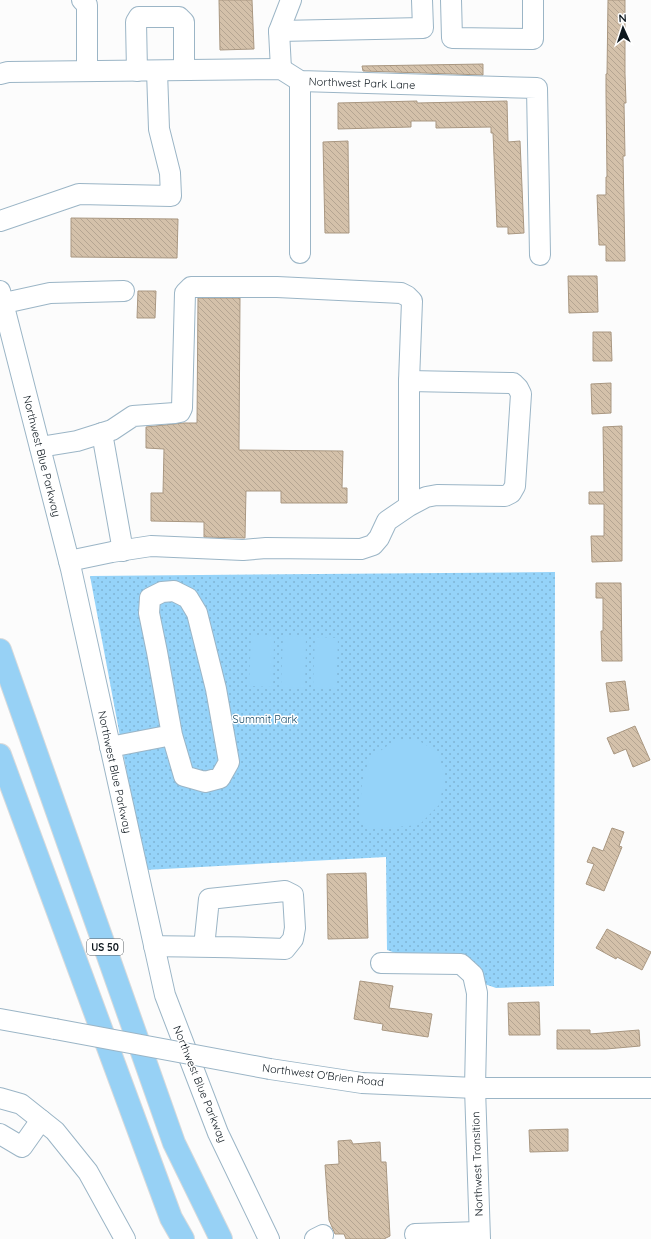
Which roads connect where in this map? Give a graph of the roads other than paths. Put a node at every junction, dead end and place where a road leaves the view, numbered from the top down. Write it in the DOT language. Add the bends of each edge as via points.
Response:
graph roads {
  1 [pos="82,0"];
  2 [pos="291,0"];
  3 [pos="422,0"];
  4 [pos="451,0"];
  5 [pos="533,0"];
  6 [pos="279,31"];
  7 [pos="281,69"];
  8 [pos="184,70"];
  9 [pos="87,71"];
  10 [pos="147,71"];
  11 [pos="0,74"];
  12 [pos="300,81"];
  13 [pos="0,221"];
  14 [pos="300,253"];
  15 [pos="540,255"];
  16 [pos="124,292"];
  17 [pos="1,300"];
  18 [pos="409,380"];
  19 [pos="102,433"];
  20 [pos="40,447"];
  21 [pos="409,506"];
  22 [pos="123,551"];
  23 [pos="69,561"];
  24 [pos="0,650"];
  25 [pos="172,735"];
  26 [pos="110,747"];
  27 [pos="0,755"];
  28 [pos="154,946"];
  29 [pos="204,947"];
  30 [pos="381,963"];
  31 [pos="0,1019"];
  32 [pos="475,1088"];
  33 [pos="651,1088"];
  34 [pos="0,1098"];
  35 [pos="41,1120"];
  36 [pos="0,1134"];
  37 [pos="415,1234"];
  38 [pos="480,1235"];
  39 [pos="125,1239"];
  40 [pos="183,1239"];
  41 [pos="221,1239"];
  42 [pos="269,1239"];
  1 -- 9 [label="street" via="87,5"];
  2 -- 6 [label="street"];
  3 -- 6 [label="street" via="423,28"];
  4 -- 5 [label="street" via="452,38 533,39"];
  6 -- 7 [label="street"];
  7 -- 8 [label="street"];
  7 -- 12 [label="street, Northwest Park Lane"];
  8 -- 10 [label="street"];
  8 -- 10 [label="street" via="184,22 179,18 138,18 136,22"];
  9 -- 10 [label="street"];
  9 -- 11 [label="street"];
  10 -- 13 [label="street" via="170,173 171,196 79,194"];
  12 -- 14 [label="street"];
  12 -- 15 [label="street, Northwest Park Lane" via="537,88"];
  16 -- 17 [label="street" via="50,293"];
  17 -- 20 [label="street, Northwest Blue Parkway"];
  18 -- 19 [label="street" via="412,301 401,293 277,287 191,288 185,293 180,412 133,416 112,430"];
  18 -- 21 [label="street"];
  18 -- 21 [label="street" via="513,383 521,394 515,486 511,493 505,496 437,495 426,497"];
  19 -- 20 [label="street" via="77,441"];
  19 -- 22 [label="street"];
  20 -- 23 [label="street, Northwest Blue Parkway"];
  21 -- 22 [label="street" via="387,521 373,545 361,549 235,550 151,546"];
  22 -- 23 [label="street"];
  23 -- 26 [label="street, Northwest Blue Parkway"];
  24 -- 41 [label="highway, US 50" via="174,1143"];
  25 -- 25 [label="street" via="184,776 205,782 220,778 229,762 216,689 197,613 188,598 174,591 162,592 150,598 148,613"];
  25 -- 26 [label="street"];
  26 -- 28 [label="street, Northwest Blue Parkway"];
  27 -- 40 [label="highway, US 50" via="171,1218"];
  28 -- 29 [label="street"];
  28 -- 42 [label="street, Northwest Blue Parkway" via="165,995 218,1133"];
  29 -- 29 [label="street" via="285,949 293,938 295,928 293,895 285,891 210,899"];
  30 -- 32 [label="street, Northwest Transition" via="461,964 473,975 477,993"];
  31 -- 32 [label="street, Northwest O'Brien Road, bridge" via="270,1069 362,1083"];
  32 -- 33 [label="street, Northwest O'Brien Road"];
  32 -- 38 [label="street, Northwest Transition"];
  34 -- 35 [label="street" via="21,1104"];
  35 -- 36 [label="street" via="22,1147"];
  35 -- 39 [label="street" via="56,1131 88,1172"];
  37 -- 38 [label="street"];
}
